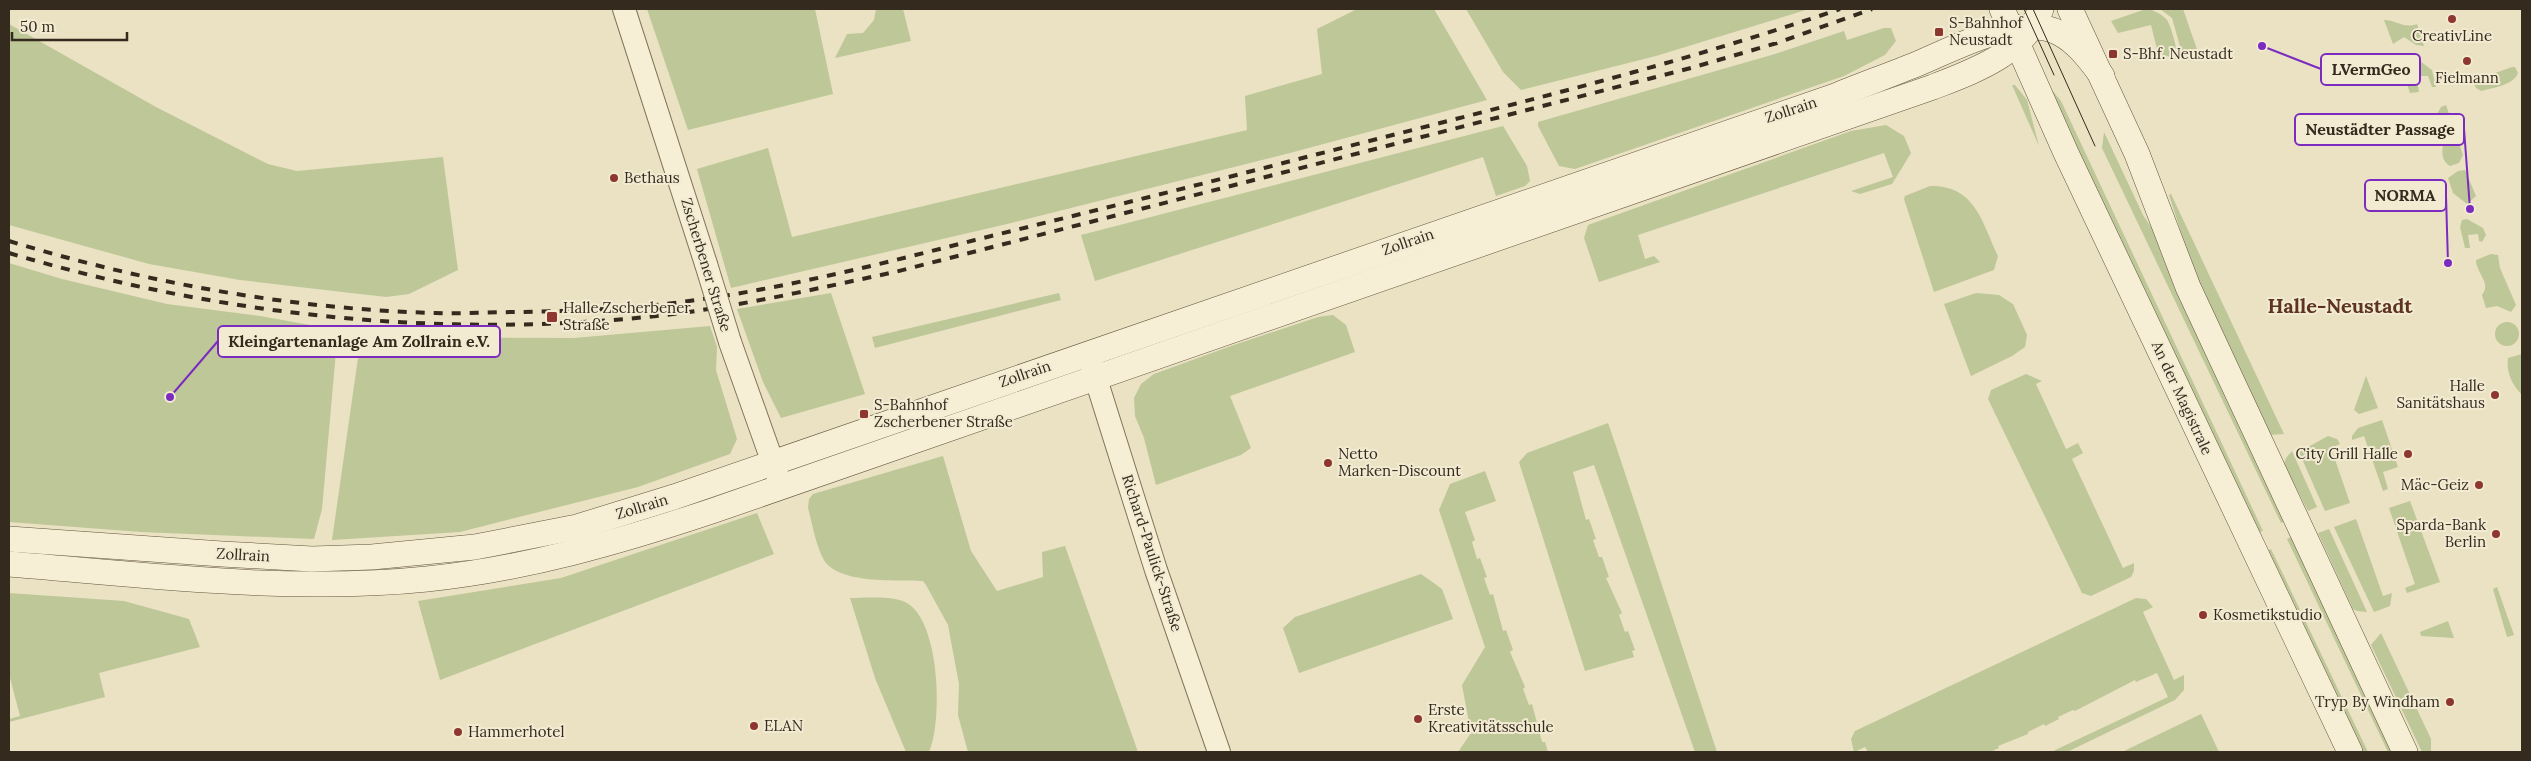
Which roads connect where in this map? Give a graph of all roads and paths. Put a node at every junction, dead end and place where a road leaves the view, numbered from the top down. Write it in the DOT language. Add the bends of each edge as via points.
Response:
graph roads {
  1 [pos="624,9"];
  2 [pos="2070,9"];
  3 [pos="2020,24"];
  4 [pos="1994,62"];
  5 [pos="2027,67"];
  6 [pos="2102,76"];
  7 [pos="1088,352"];
  8 [pos="1095,378"];
  9 [pos="773,462"];
  10 [pos="781,486"];
  11 [pos="9,539"];
  12 [pos="9,564"];
  13 [pos="1219,752"];
  14 [pos="2350,752"];
  15 [pos="2405,752"];
  1 -- 9 [label="street, Zscherbener Straße, bridge" via="730,342"];
  2 -- 6 [label="main road"];
  3 -- 4 [label="main road, Zollrain"];
  3 -- 5 [label="main road, An der Magistrale"];
  3 -- 6 [label="main road" via="2047,29 2068,39"];
  3 -- 7 [label="main road, Zollrain" via="1835,96"];
  4 -- 5 [label="main road, Zollrain"];
  4 -- 8 [label="main road, Zollrain" via="1880,106"];
  5 -- 14 [label="main road, An der Magistrale"];
  6 -- 15 [label="main road" via="2140,162 2188,287"];
  7 -- 8 [label="street, Richard-Paulick-Straße"];
  7 -- 9 [label="main road, Zollrain"];
  8 -- 10 [label="main road, Zollrain"];
  8 -- 13 [label="street, Richard-Paulick-Straße" via="1156,570"];
  9 -- 10 [label="street, Zscherbener Straße"];
  9 -- 11 [label="main road, Zollrain" via="577,527 476,547 372,558 312,559"];
  10 -- 12 [label="main road, Zollrain" via="584,551 519,566 428,579 304,583"];
}
